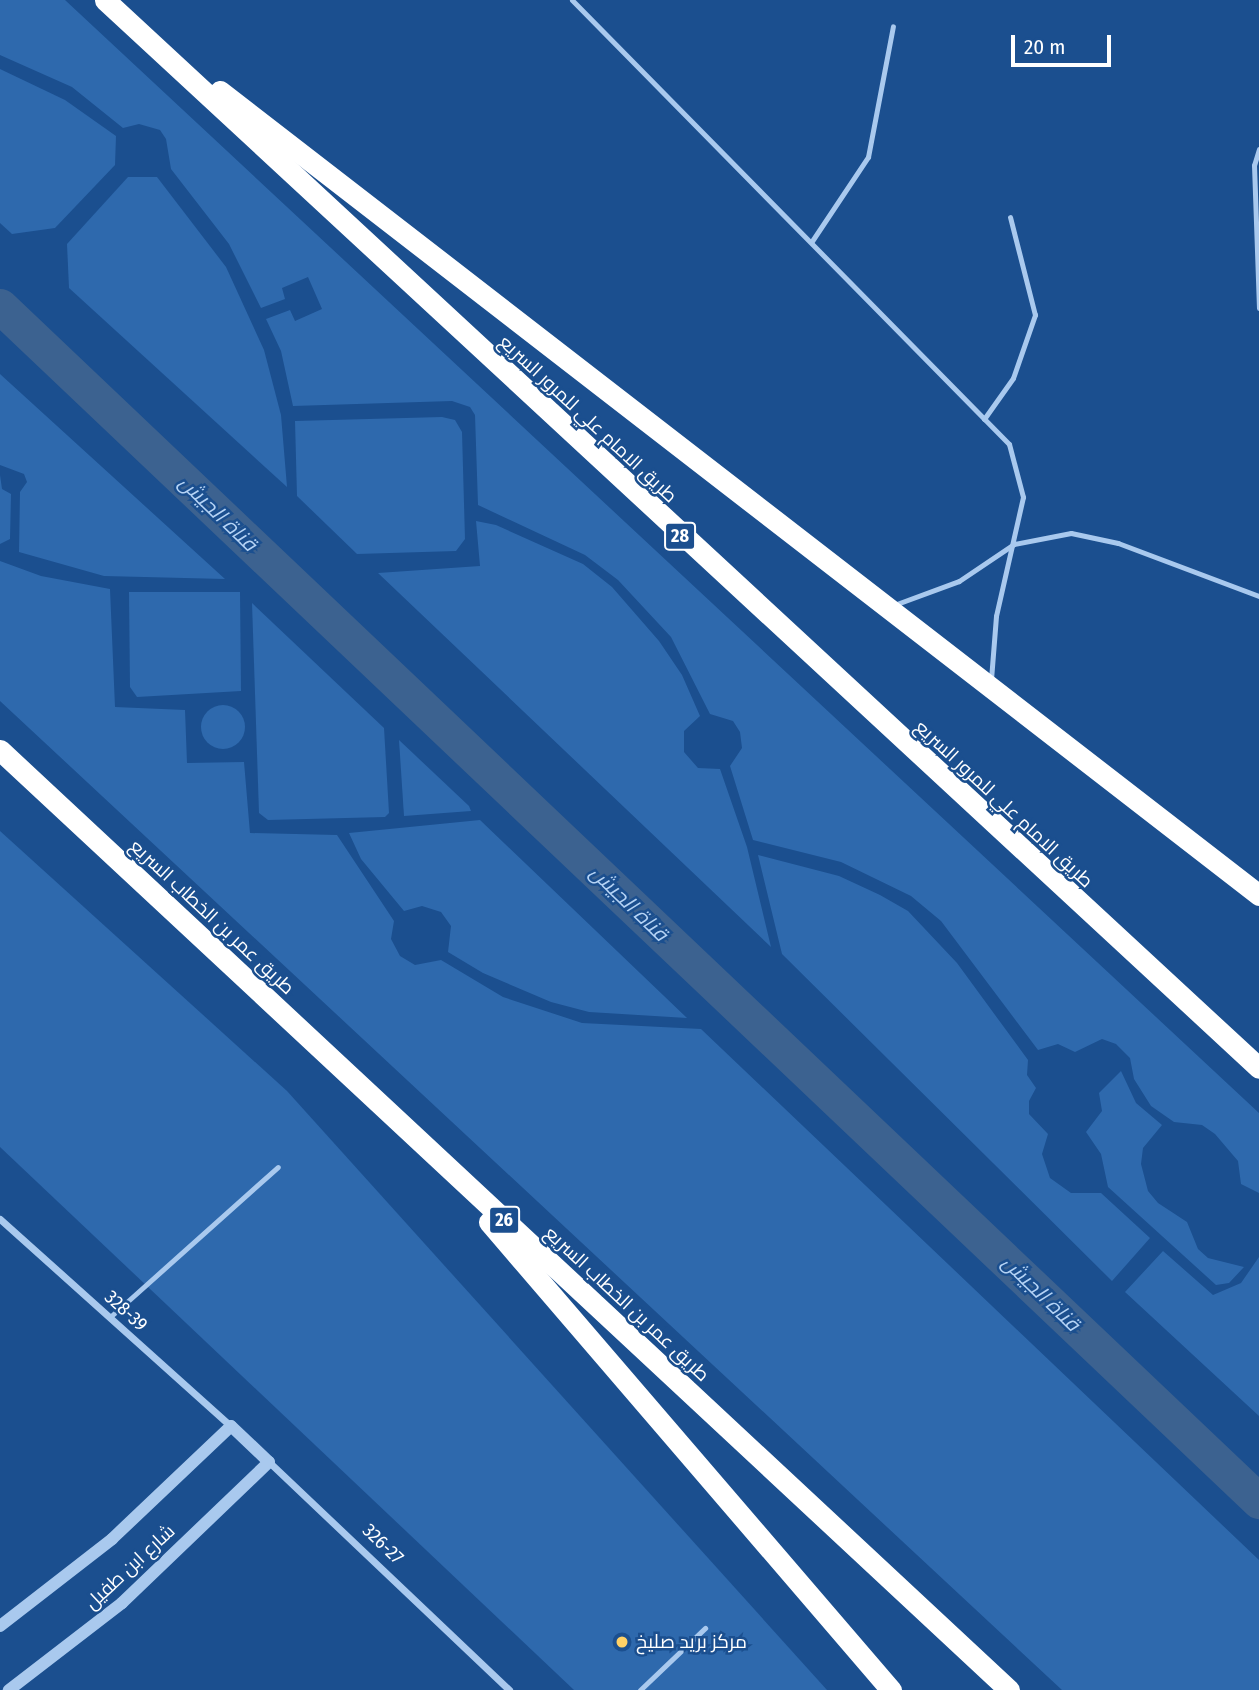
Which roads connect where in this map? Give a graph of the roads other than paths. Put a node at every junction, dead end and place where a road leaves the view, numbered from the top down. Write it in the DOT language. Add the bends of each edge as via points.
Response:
graph roads {
  1 [pos="572,0"];
  2 [pos="109,4"];
  3 [pos="893,26"];
  4 [pos="1259,149"];
  5 [pos="1010,217"];
  6 [pos="812,241"];
  7 [pos="1259,308"];
  8 [pos="984,418"];
  9 [pos="1014,544"];
  10 [pos="1259,596"];
  11 [pos="885,607"];
  12 [pos="990,688"];
  13 [pos="0,750"];
  14 [pos="1259,895"];
  15 [pos="1259,1068"];
  16 [pos="422,1143"];
  17 [pos="278,1167"];
  18 [pos="0,1219"];
  19 [pos="110,1317"];
  20 [pos="231,1426"];
  21 [pos="269,1462"];
  22 [pos="0,1626"];
  23 [pos="705,1628"];
  24 [pos="9,1690"];
  25 [pos="509,1690"];
  26 [pos="640,1690"];
  27 [pos="891,1690"];
  28 [pos="1009,1690"];
  1 -- 6 [label="lane"];
  2 -- 11 [label="highway"];
  2 -- 15 [label="highway, طريق الامام علي للمرور السريع / 28"];
  3 -- 6 [label="lane" via="868,158"];
  4 -- 7 [label="lane" via="1254,165"];
  5 -- 8 [label="lane" via="1035,315 1013,378"];
  6 -- 8 [label="lane"];
  8 -- 9 [label="lane" via="1009,444 1023,497"];
  9 -- 10 [label="lane" via="1070,533 1118,543"];
  9 -- 11 [label="lane" via="960,581"];
  9 -- 12 [label="lane" via="996,615"];
  11 -- 12 [label="highway"];
  12 -- 14 [label="highway"];
  13 -- 16 [label="highway, طريق عمر بن الخطاب السريع / 26"];
  16 -- 27 [label="highway"];
  16 -- 28 [label="highway, طريق عمر بن الخطاب السريع / 26"];
  17 -- 19 [label="lane"];
  18 -- 19 [label="street, 328-39"];
  19 -- 20 [label="street, 328-39"];
  20 -- 21 [label="street, 326-27"];
  20 -- 22 [label="street, شارع ابن طفيل" via="102,1548"];
  21 -- 24 [label="street, شارع ابن طفيل" via="122,1603"];
  21 -- 25 [label="street, 326-27"];
  23 -- 26 [label="lane"];
}
